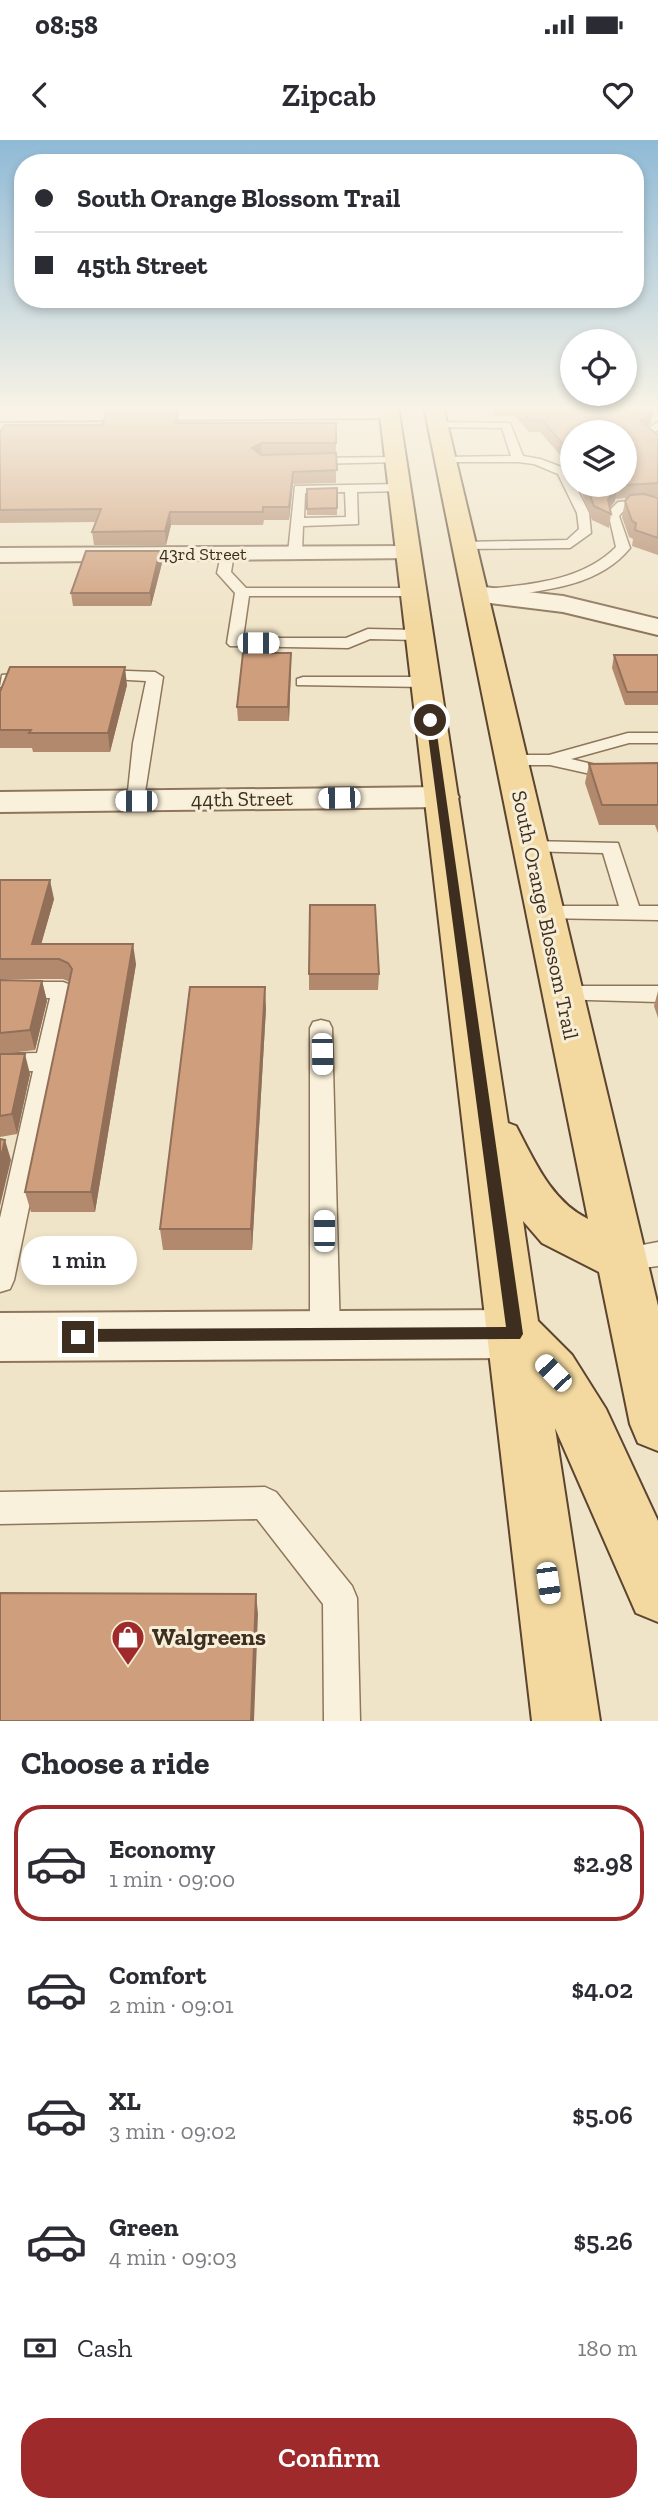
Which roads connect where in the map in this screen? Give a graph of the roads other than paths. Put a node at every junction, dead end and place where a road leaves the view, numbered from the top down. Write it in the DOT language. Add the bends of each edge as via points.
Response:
graph roads {
  1 [pos="397,480"];
  2 [pos="449,480"];
  3 [pos="568,480"];
  4 [pos="398,488"];
  5 [pos="351,495"];
  6 [pos="658,502"];
  7 [pos="337,505"];
  8 [pos="301,515"];
  9 [pos="464,546"];
  10 [pos="295,553"];
  11 [pos="406,553"];
  12 [pos="227,554"];
  13 [pos="0,555"];
  14 [pos="242,592"];
  15 [pos="412,592"];
  16 [pos="475,594"];
  17 [pos="658,627"];
  18 [pos="309,634"];
  19 [pos="329,634"];
  20 [pos="368,634"];
  21 [pos="418,635"];
  22 [pos="282,643"];
  23 [pos="88,675"];
  24 [pos="48,676"];
  25 [pos="0,682"];
  26 [pos="303,682"];
  27 [pos="425,682"];
  28 [pos="658,738"];
  29 [pos="511,760"];
  30 [pos="551,760"];
  31 [pos="658,774"];
  32 [pos="442,797"];
  33 [pos="136,801"];
  34 [pos="0,802"];
  35 [pos="530,847"];
  36 [pos="545,914"];
  37 [pos="631,914"];
  38 [pos="658,914"];
  39 [pos="0,990"];
  40 [pos="562,994"];
  41 [pos="658,994"];
  42 [pos="321,1028"];
  43 [pos="47,1062"];
  44 [pos="0,1063"];
  45 [pos="482,1099"];
  46 [pos="0,1147"];
  47 [pos="28,1147"];
  48 [pos="639,1256"];
  49 [pos="0,1280"];
  50 [pos="515,1334"];
  51 [pos="325,1335"];
  52 [pos="0,1337"];
  53 [pos="658,1424"];
  54 [pos="0,1508"];
  55 [pos="658,1591"];
  56 [pos="342,1721"];
  57 [pos="566,1721"];
  1 -- 4 [label="main road"];
  2 -- 9 [label="main road, South Orange Blossom Trail"];
  3 -- 9 [label="lane" via="586,530 570,544"];
  4 -- 5 [label="lane"];
  4 -- 11 [label="main road"];
  5 -- 7 [label="lane"];
  5 -- 8 [label="lane" via="353,521"];
  5 -- 8 [label="lane" via="299,489"];
  6 -- 16 [label="lane" via="622,505 612,515 623,548 613,561 540,589"];
  8 -- 10 [label="lane"];
  9 -- 16 [label="main road, South Orange Blossom Trail"];
  10 -- 11 [label="street, 43rd Street"];
  10 -- 12 [label="street, 43rd Street"];
  11 -- 15 [label="main road"];
  12 -- 13 [label="street, 43rd Street"];
  12 -- 14 [label="lane" via="224,573"];
  14 -- 15 [label="lane"];
  14 -- 22 [label="lane" via="235,643"];
  15 -- 21 [label="main road"];
  16 -- 17 [label="street" via="563,604"];
  16 -- 29 [label="main road, South Orange Blossom Trail"];
  18 -- 22 [label="lane" via="295,634"];
  19 -- 20 [label="lane"];
  20 -- 21 [label="lane"];
  20 -- 22 [label="lane" via="348,643"];
  21 -- 27 [label="main road"];
  23 -- 33 [label="lane" via="155,677"];
  24 -- 25 [label="lane"];
  26 -- 27 [label="lane"];
  27 -- 32 [label="main road"];
  28 -- 30 [label="lane" via="628,738"];
  29 -- 30 [label="lane"];
  29 -- 35 [label="main road, South Orange Blossom Trail"];
  30 -- 31 [label="lane" via="612,774"];
  32 -- 33 [label="street, 44th Street"];
  32 -- 45 [label="main road"];
  33 -- 34 [label="street, 44th Street"];
  35 -- 36 [label="main road, South Orange Blossom Trail"];
  35 -- 37 [label="lane" via="611,847"];
  36 -- 37 [label="lane"];
  36 -- 40 [label="main road, South Orange Blossom Trail"];
  37 -- 38 [label="lane"];
  39 -- 43 [label="lane" via="63,990"];
  40 -- 41 [label="lane"];
  40 -- 48 [label="main road, South Orange Blossom Trail"];
  42 -- 51 [label="lane"];
  43 -- 44 [label="lane"];
  43 -- 47 [label="lane"];
  45 -- 48 [label="main road" via="517,1180 559,1228"];
  45 -- 50 [label="main road"];
  46 -- 47 [label="lane"];
  47 -- 49 [label="lane"];
  48 -- 53 [label="main road, South Orange Blossom Trail"];
  50 -- 51 [label="street"];
  50 -- 55 [label="main road" via="553,1373 586,1428"];
  50 -- 57 [label="main road"];
  51 -- 52 [label="street"];
  54 -- 56 [label="lane" via="265,1503 340,1598"];
}
